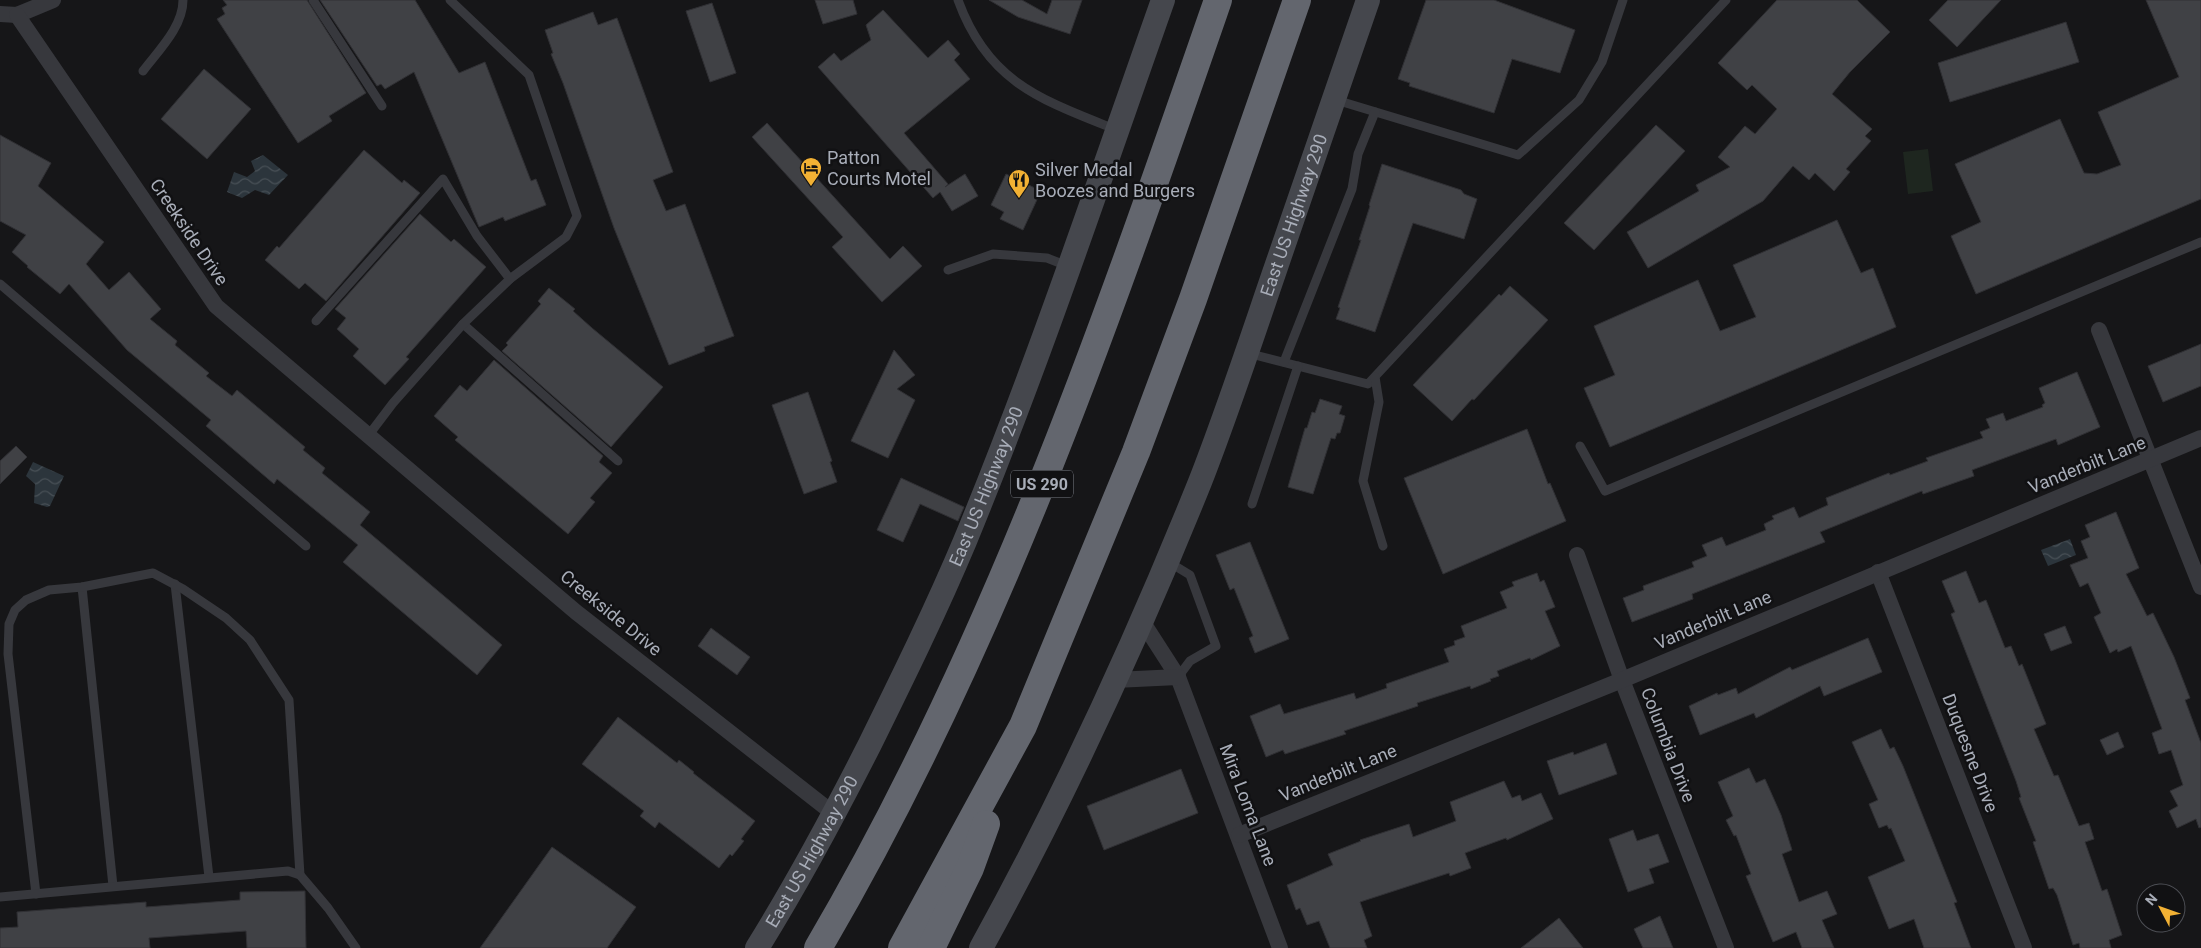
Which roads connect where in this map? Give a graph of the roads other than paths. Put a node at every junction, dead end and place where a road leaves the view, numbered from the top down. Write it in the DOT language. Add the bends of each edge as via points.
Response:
graph roads {
  1 [pos="53,0"];
  2 [pos="183,0"];
  3 [pos="313,0"];
  4 [pos="450,0"];
  5 [pos="958,0"];
  6 [pos="1163,0"];
  7 [pos="1218,0"];
  8 [pos="1297,0"];
  9 [pos="1368,0"];
  10 [pos="1623,0"];
  11 [pos="1726,0"];
  12 [pos="0,14"];
  13 [pos="17,15"];
  14 [pos="143,71"];
  15 [pos="1334,99"];
  16 [pos="382,106"];
  17 [pos="1375,112"];
  18 [pos="1117,130"];
  19 [pos="2201,242"];
  20 [pos="1070,267"];
  21 [pos="948,270"];
  22 [pos="510,279"];
  23 [pos="0,284"];
  24 [pos="316,321"];
  25 [pos="463,324"];
  26 [pos="2099,330"];
  27 [pos="1247,352"];
  28 [pos="1284,362"];
  29 [pos="1298,366"];
  30 [pos="1374,377"];
  31 [pos="368,436"];
  32 [pos="2201,438"];
  33 [pos="1580,446"];
  34 [pos="618,460"];
  35 [pos="2152,460"];
  36 [pos="1252,504"];
  37 [pos="306,546"];
  38 [pos="1384,546"];
  39 [pos="1577,555"];
  40 [pos="1167,561"];
  41 [pos="1878,572"];
  42 [pos="175,584"];
  43 [pos="82,587"];
  44 [pos="2201,587"];
  45 [pos="1142,621"];
  46 [pos="1178,677"];
  47 [pos="1114,680"];
  48 [pos="1622,680"];
  49 [pos="1023,726"];
  50 [pos="834,814"];
  51 [pos="1238,835"];
  52 [pos="300,875"];
  53 [pos="209,876"];
  54 [pos="113,886"];
  55 [pos="36,894"];
  56 [pos="0,897"];
  57 [pos="356,948"];
  58 [pos="757,948"];
  59 [pos="818,948"];
  60 [pos="902,948"];
  61 [pos="931,948"];
  62 [pos="980,948"];
  63 [pos="1280,948"];
  64 [pos="1726,948"];
  65 [pos="2024,948"];
  1 -- 13 [label="street"];
  2 -- 14 [label="lane" via="177,24"];
  3 -- 16 [label="lane"];
  4 -- 22 [label="lane" via="529,75 577,216 566,237"];
  5 -- 18 [label="lane" via="981,46 1020,86 1059,107"];
  6 -- 18 [label="main road, East US Highway 290"];
  7 -- 59 [label="highway, US 290" via="1124,273 1011,561 952,694 898,804"];
  8 -- 49 [label="highway" via="1136,452"];
  9 -- 15 [label="main road, East US Highway 290"];
  10 -- 17 [label="lane" via="1602,62 1579,100 1518,155"];
  11 -- 30 [label="lane"];
  12 -- 13 [label="street"];
  13 -- 31 [label="street, Creekside Drive" via="216,306"];
  15 -- 17 [label="lane"];
  15 -- 27 [label="main road, East US Highway 290"];
  17 -- 28 [label="lane" via="1358,154 1352,190"];
  18 -- 20 [label="main road, East US Highway 290"];
  19 -- 33 [label="lane" via="1605,491"];
  20 -- 21 [label="lane" via="1047,258 994,254"];
  20 -- 50 [label="main road, East US Highway 290" via="964,543 906,672"];
  22 -- 24 [label="lane" via="477,236 443,180"];
  22 -- 25 [label="lane"];
  23 -- 37 [label="lane"];
  25 -- 31 [label="lane"];
  25 -- 34 [label="lane"];
  26 -- 35 [label="street"];
  27 -- 28 [label="lane"];
  27 -- 40 [label="main road, East US Highway 290"];
  28 -- 29 [label="lane"];
  29 -- 30 [label="lane" via="1368,384"];
  29 -- 36 [label="lane"];
  30 -- 38 [label="lane" via="1378,402 1363,481"];
  31 -- 50 [label="street, Creekside Drive" via="576,612"];
  32 -- 35 [label="street, Vanderbilt Lane"];
  35 -- 41 [label="street, Vanderbilt Lane"];
  35 -- 44 [label="street"];
  39 -- 48 [label="street, Columbia Drive"];
  40 -- 45 [label="main road, East US Highway 290"];
  40 -- 46 [label="lane" via="1190,575 1216,646 1190,661"];
  41 -- 48 [label="street, Vanderbilt Lane"];
  41 -- 65 [label="street, Duquesne Drive"];
  42 -- 43 [label="lane" via="153,573"];
  42 -- 52 [label="lane" via="226,618 250,640 289,700"];
  42 -- 53 [label="lane"];
  43 -- 54 [label="lane"];
  43 -- 55 [label="lane" via="49,590 26,600 15,610 9,624 8,654"];
  45 -- 46 [label="street, Mira Loma Lane"];
  45 -- 47 [label="main road, East US Highway 290"];
  46 -- 47 [label="street"];
  46 -- 51 [label="street, Mira Loma Lane"];
  47 -- 62 [label="main road, East US Highway 290" via="1016,884"];
  48 -- 51 [label="street, Vanderbilt Lane"];
  48 -- 64 [label="street, Columbia Drive"];
  49 -- 60 [label="highway"];
  49 -- 61 [label="highway" via="970,868"];
  50 -- 58 [label="main road, East US Highway 290"];
  51 -- 63 [label="street, Mira Loma Lane"];
  52 -- 53 [label="lane" via="288,871"];
  52 -- 57 [label="lane"];
  53 -- 54 [label="lane"];
  54 -- 55 [label="lane"];
  55 -- 56 [label="lane"];
}
